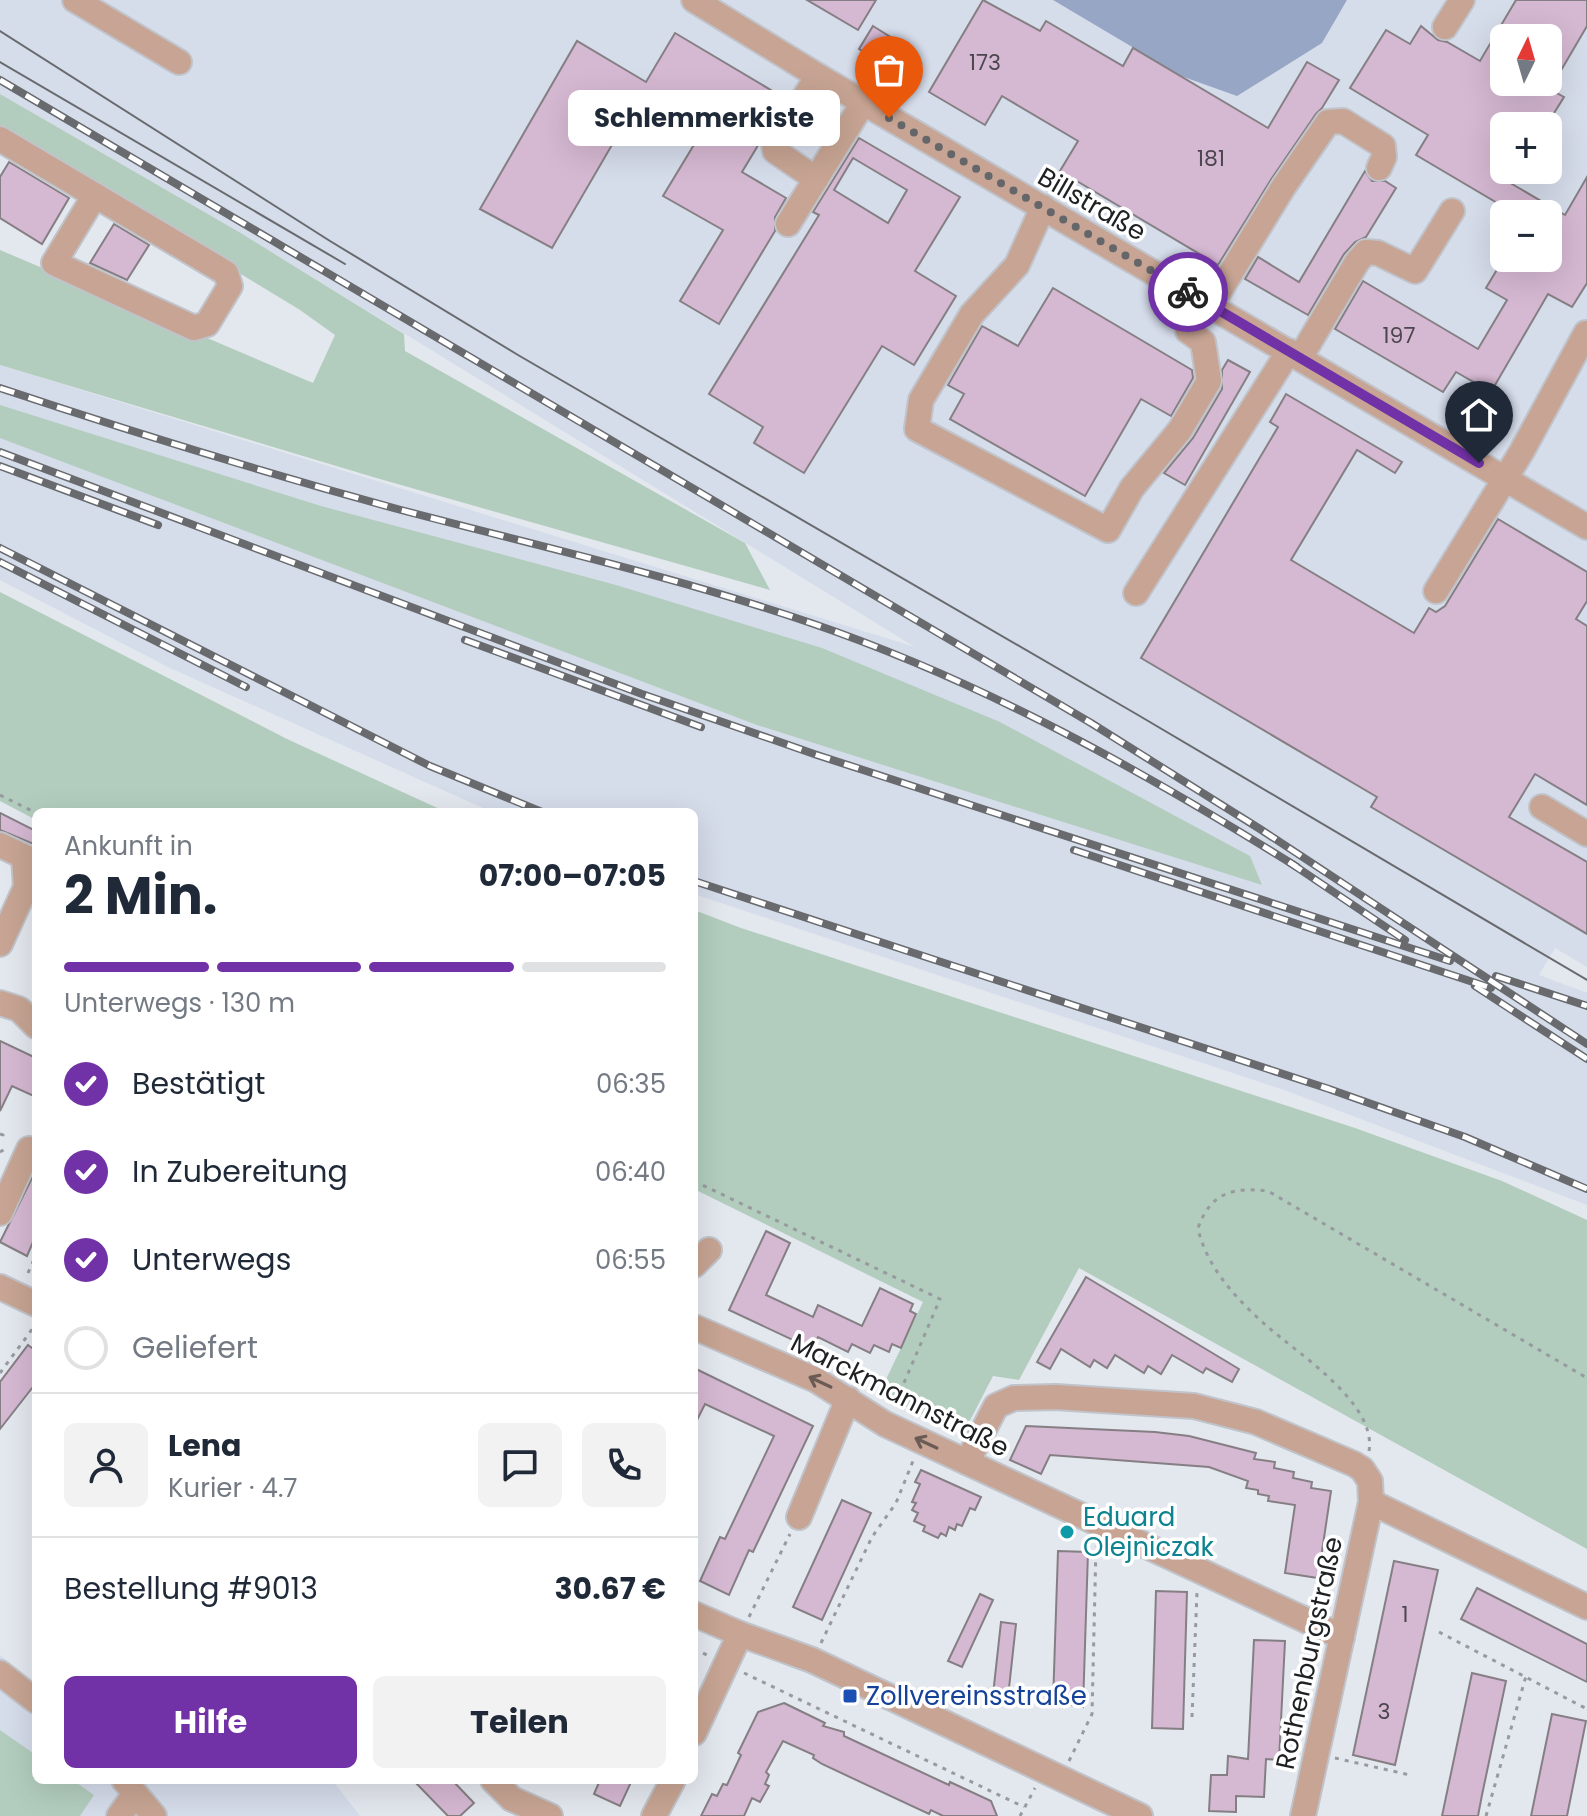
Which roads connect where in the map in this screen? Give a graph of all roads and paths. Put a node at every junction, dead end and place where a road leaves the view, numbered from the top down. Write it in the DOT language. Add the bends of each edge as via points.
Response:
graph roads {
  1 [pos="75,0"];
  2 [pos="694,0"];
  3 [pos="1462,0"];
  4 [pos="1445,27"];
  5 [pos="179,62"];
  6 [pos="818,76"];
  7 [pos="863,103"];
  8 [pos="0,139"];
  9 [pos="1379,168"];
  10 [pos="816,179"];
  11 [pos="95,195"];
  12 [pos="1043,207"];
  13 [pos="1452,211"];
  14 [pos="788,224"];
  15 [pos="1209,304"];
  16 [pos="1586,333"];
  17 [pos="1294,354"];
  18 [pos="1504,478"];
  19 [pos="1587,527"];
  20 [pos="1436,591"];
  21 [pos="1136,593"];
  22 [pos="0,795"];
  23 [pos="1542,807"];
  24 [pos="32,811"];
  25 [pos="1587,834"];
  26 [pos="0,845"];
  27 [pos="30,860"];
  28 [pos="0,944"];
  29 [pos="0,1003"];
  30 [pos="32,1022"];
  31 [pos="0,1134"];
  32 [pos="0,1140"];
  33 [pos="29,1149"];
  34 [pos="698,1183"];
  35 [pos="0,1213"];
  36 [pos="32,1264"];
  37 [pos="28,1273"];
  38 [pos="0,1287"];
  39 [pos="32,1302"];
  40 [pos="698,1329"];
  41 [pos="32,1332"];
  42 [pos="0,1373"];
  43 [pos="1587,1378"];
  44 [pos="848,1399"];
  45 [pos="885,1424"];
  46 [pos="916,1454"];
  47 [pos="967,1462"];
  48 [pos="1362,1469"];
  49 [pos="1371,1502"];
  50 [pos="799,1517"];
  51 [pos="1097,1522"];
  52 [pos="1198,1568"];
  53 [pos="1587,1607"];
  54 [pos="698,1616"];
  55 [pos="1439,1632"];
  56 [pos="740,1634"];
  57 [pos="1342,1637"];
  58 [pos="698,1651"];
  59 [pos="812,1660"];
  60 [pos="725,1664"];
  61 [pos="0,1673"];
  62 [pos="1526,1676"];
  63 [pos="32,1698"];
  64 [pos="1587,1709"];
  65 [pos="1192,1717"];
  66 [pos="698,1724"];
  67 [pos="1315,1754"];
  68 [pos="1410,1775"];
  69 [pos="1052,1776"];
  70 [pos="497,1784"];
  71 [pos="671,1784"];
  72 [pos="129,1787"];
  73 [pos="1024,1807"];
  74 [pos="119,1816"];
  75 [pos="154,1816"];
  76 [pos="550,1816"];
  77 [pos="654,1816"];
  78 [pos="1020,1816"];
  79 [pos="1140,1816"];
  80 [pos="1303,1816"];
  81 [pos="1486,1816"];
  1 -- 5 [label="street"];
  2 -- 6 [label="street, Billstraße"];
  3 -- 4 [label="street"];
  6 -- 7 [label="street, Billstraße"];
  6 -- 10 [label="street" via="774,145 775,151"];
  7 -- 10 [label="street"];
  7 -- 12 [label="street, Billstraße"];
  8 -- 11 [label="street"];
  9 -- 15 [label="street" via="1383,146 1343,121 1328,122"];
  10 -- 14 [label="street"];
  11 -- 11 [label="street" via="54,263 194,328 207,324 230,286 226,273"];
  12 -- 15 [label="street, Billstraße"];
  12 -- 15 [label="street" via="1017,265 972,314 921,400 917,429 1108,530 1209,381 1203,342 1188,331"];
  13 -- 17 [label="street" via="1415,271 1366,252"];
  15 -- 17 [label="street, Billstraße"];
  16 -- 18 [label="street"];
  17 -- 18 [label="street, Billstraße"];
  17 -- 21 [label="street"];
  18 -- 19 [label="street, Billstraße"];
  18 -- 20 [label="street"];
  22 -- 24 [label="path"];
  23 -- 25 [label="street"];
  26 -- 27 [label="street"];
  27 -- 28 [label="street" via="26,887"];
  29 -- 30 [label="street" via="19,1009"];
  31 -- 32 [label="path"];
  33 -- 35 [label="street"];
  34 -- 45 [label="path" via="940,1299"];
  36 -- 37 [label="path"];
  38 -- 39 [label="street"];
  44 -- 40 [label="street, Marckmannstraße, one-way"];
  41 -- 42 [label="path"];
  43 -- 48 [label="path" via="1268,1191 1232,1191 1219,1197 1201,1218 1201,1244 1237,1297 1328,1375 1364,1420 1371,1437"];
  44 -- 45 [label="street, Marckmannstraße"];
  44 -- 50 [label="street"];
  47 -- 45 [label="street, Marckmannstraße, one-way"];
  46 -- 59 [label="path" via="896,1503 872,1537"];
  47 -- 48 [label="street" via="996,1406 1014,1398 1056,1397 1181,1404 1220,1412 1286,1433"];
  47 -- 51 [label="street, Marckmannstraße"];
  48 -- 49 [label="street, Rothenburgstraße" via="1372,1486"];
  49 -- 53 [label="street"];
  49 -- 57 [label="street, Rothenburgstraße"];
  50 -- 56 [label="path"];
  51 -- 52 [label="street, Marckmannstraße"];
  51 -- 69 [label="path" via="1092,1714"];
  52 -- 57 [label="street, Marckmannstraße"];
  52 -- 65 [label="path"];
  54 -- 56 [label="street"];
  55 -- 62 [label="path"];
  56 -- 59 [label="street"];
  56 -- 60 [label="street"];
  57 -- 67 [label="street, Rothenburgstraße"];
  58 -- 60 [label="path"];
  59 -- 69 [label="street"];
  60 -- 66 [label="street"];
  60 -- 73 [label="path"];
  61 -- 63 [label="street"];
  62 -- 64 [label="path"];
  62 -- 81 [label="path"];
  67 -- 68 [label="path"];
  67 -- 80 [label="street, Rothenburgstraße"];
  69 -- 73 [label="path"];
  69 -- 79 [label="street"];
  70 -- 76 [label="street" via="512,1799"];
  71 -- 77 [label="street"];
  72 -- 74 [label="street"];
  72 -- 75 [label="street"];
  73 -- 78 [label="path"];
}
